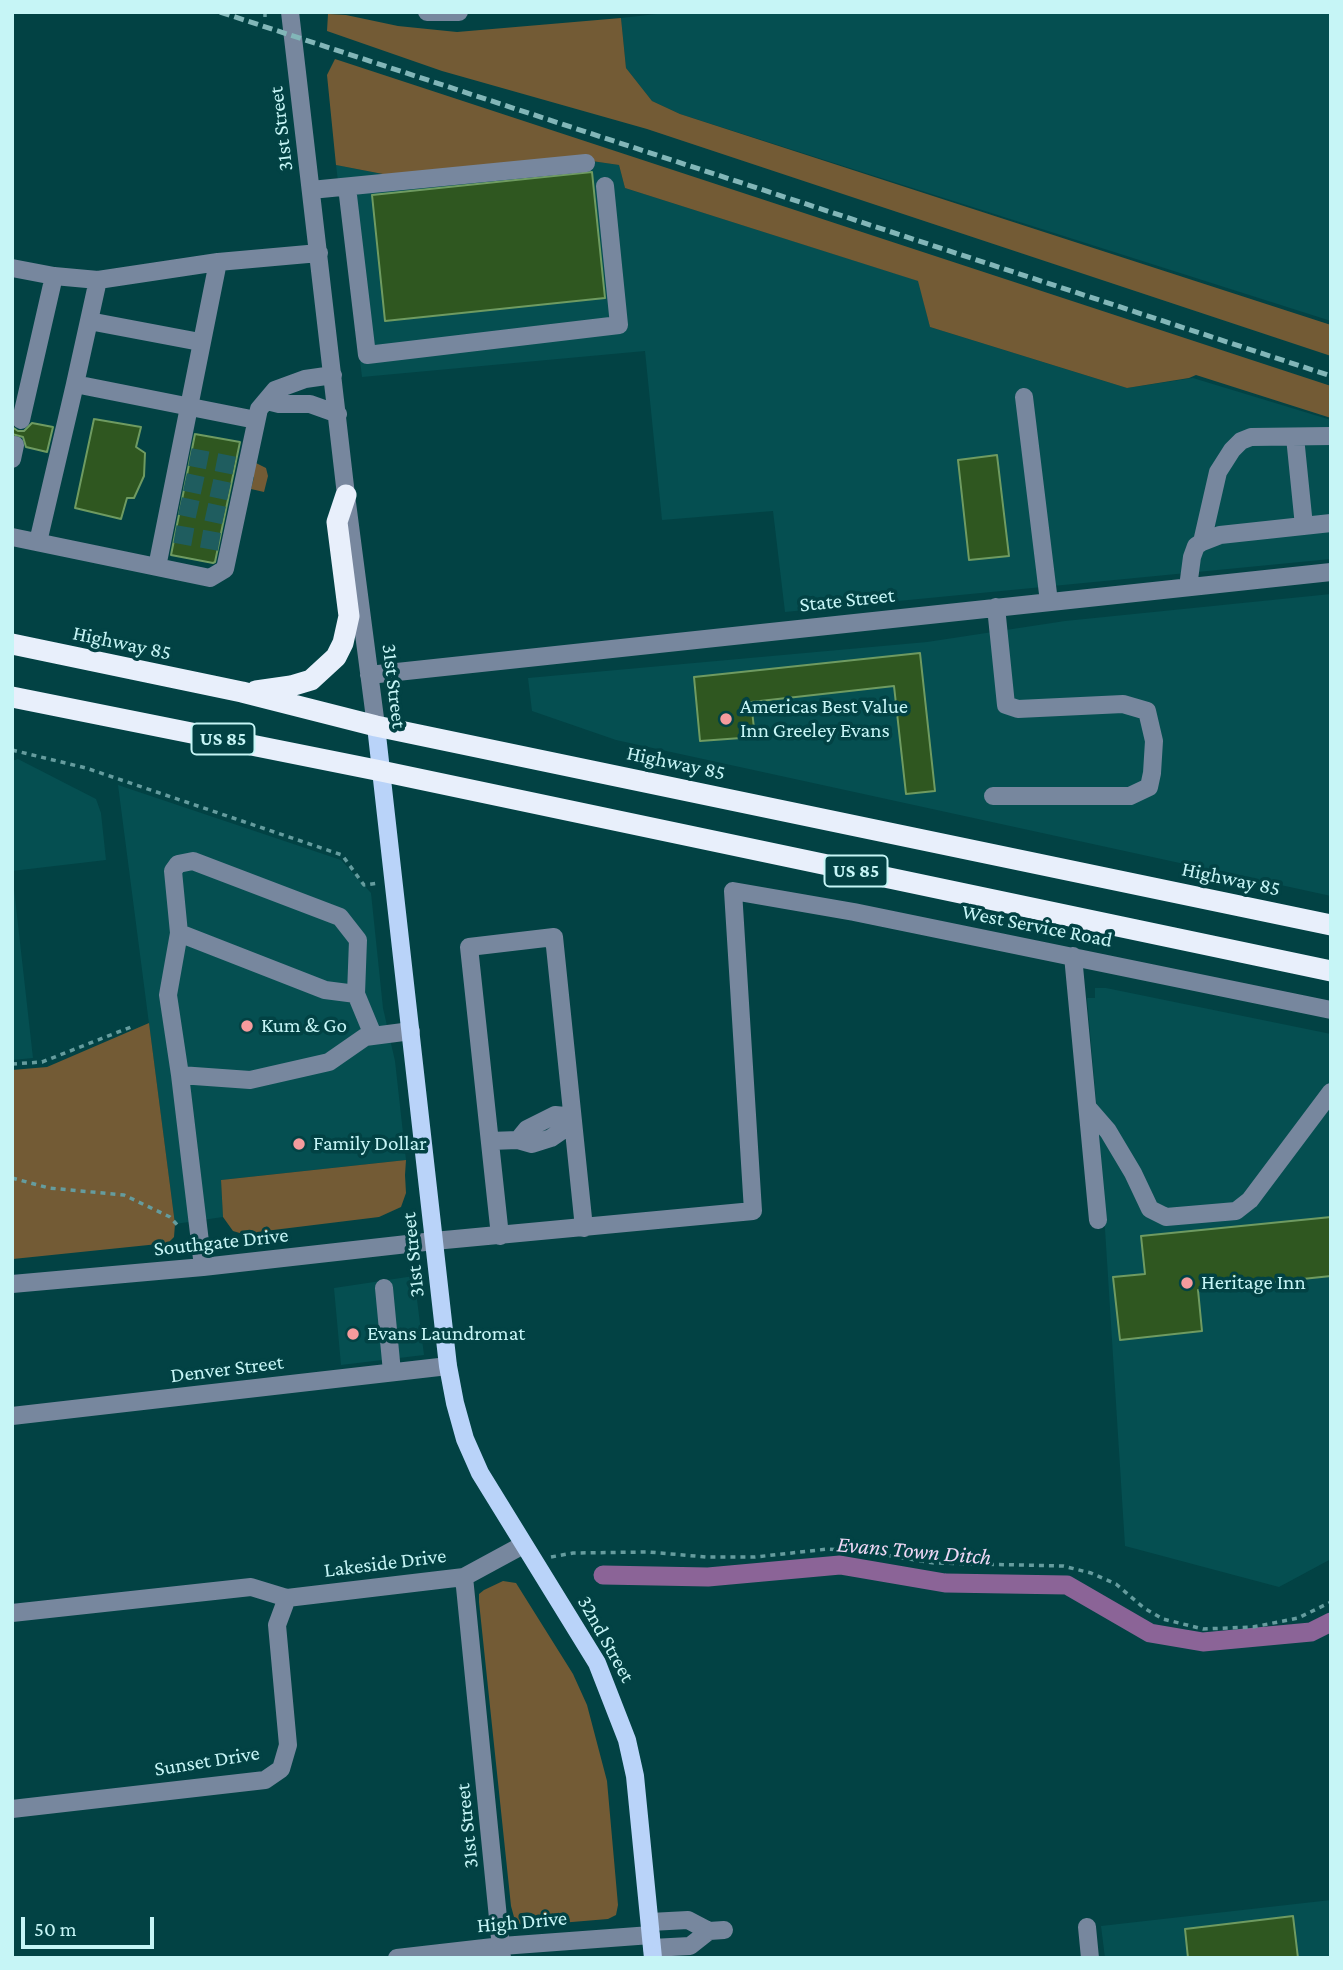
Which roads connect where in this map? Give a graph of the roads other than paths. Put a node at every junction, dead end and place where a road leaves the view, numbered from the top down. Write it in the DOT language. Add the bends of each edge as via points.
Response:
graph roads {
  1 [pos="290,12"];
  2 [pos="427,12"];
  3 [pos="459,12"];
  4 [pos="586,163"];
  5 [pos="605,186"];
  6 [pos="348,187"];
  7 [pos="312,190"];
  8 [pos="319,253"];
  9 [pos="218,262"];
  10 [pos="12,268"];
  11 [pos="54,276"];
  12 [pos="98,280"];
  13 [pos="89,321"];
  14 [pos="200,342"];
  15 [pos="333,375"];
  16 [pos="75,384"];
  17 [pos="1024,397"];
  18 [pos="267,401"];
  19 [pos="189,407"];
  20 [pos="338,414"];
  21 [pos="21,420"];
  22 [pos="256,420"];
  23 [pos="1331,436"];
  24 [pos="1294,437"];
  25 [pos="346,495"];
  26 [pos="1331,523"];
  27 [pos="1304,526"];
  28 [pos="12,537"];
  29 [pos="38,542"];
  30 [pos="1202,542"];
  31 [pos="157,567"];
  32 [pos="1331,572"];
  33 [pos="1188,587"];
  34 [pos="1049,602"];
  35 [pos="996,607"];
  36 [pos="12,644"];
  37 [pos="369,675"];
  38 [pos="242,692"];
  39 [pos="12,697"];
  40 [pos="376,726"];
  41 [pos="380,771"];
  42 [pos="993,796"];
  43 [pos="733,891"];
  44 [pos="1331,925"];
  45 [pos="179,933"];
  46 [pos="1073,956"];
  47 [pos="1331,971"];
  48 [pos="356,994"];
  49 [pos="1331,1010"];
  50 [pos="411,1031"];
  51 [pos="373,1035"];
  52 [pos="180,1075"];
  53 [pos="1331,1092"];
  54 [pos="1088,1108"];
  55 [pos="569,1115"];
  56 [pos="490,1141"];
  57 [pos="1098,1220"];
  58 [pos="584,1228"];
  59 [pos="500,1236"];
  60 [pos="434,1241"];
  61 [pos="203,1267"];
  62 [pos="12,1284"];
  63 [pos="384,1288"];
  64 [pos="448,1366"];
  65 [pos="392,1373"];
  66 [pos="12,1416"];
  67 [pos="523,1545"];
  68 [pos="464,1577"];
  69 [pos="287,1598"];
  70 [pos="12,1613"];
  71 [pos="12,1809"];
  72 [pos="1087,1927"];
  73 [pos="651,1941"];
  74 [pos="502,1952"];
  75 [pos="476,1953"];
  76 [pos="397,1958"];
  77 [pos="1090,1958"];
  1 -- 7 [label="street, 31st Street"];
  2 -- 3 [label="street"];
  4 -- 6 [label="street"];
  5 -- 6 [label="street" via="619,325 367,355"];
  6 -- 7 [label="street"];
  7 -- 8 [label="street, 31st Street"];
  8 -- 9 [label="street"];
  8 -- 15 [label="street, 31st Street"];
  9 -- 12 [label="street"];
  9 -- 14 [label="street"];
  10 -- 11 [label="street"];
  11 -- 12 [label="street"];
  11 -- 21 [label="street"];
  12 -- 13 [label="street"];
  13 -- 14 [label="street"];
  13 -- 16 [label="street"];
  14 -- 19 [label="street"];
  15 -- 18 [label="street" via="275,390"];
  15 -- 20 [label="street, 31st Street"];
  16 -- 19 [label="street"];
  16 -- 29 [label="street"];
  17 -- 34 [label="street"];
  18 -- 20 [label="street" via="310,404"];
  18 -- 22 [label="street"];
  19 -- 22 [label="street"];
  19 -- 31 [label="street" via="175,505"];
  20 -- 25 [label="street, 31st Street"];
  22 -- 31 [label="street" via="231,517 225,569 210,578"];
  23 -- 24 [label="street"];
  24 -- 27 [label="street"];
  24 -- 30 [label="street" via="1251,437 1233,450 1218,472"];
  25 -- 37 [label="street, 31st Street"];
  25 -- 38 [label="highway" via="337,522 349,616 336,657 310,680"];
  26 -- 27 [label="street"];
  27 -- 30 [label="street" via="1220,535"];
  28 -- 29 [label="street"];
  29 -- 31 [label="street"];
  30 -- 33 [label="street" via="1192,557"];
  32 -- 33 [label="street, State Street"];
  33 -- 34 [label="street, State Street"];
  34 -- 35 [label="street, State Street"];
  35 -- 37 [label="street, State Street"];
  35 -- 42 [label="street" via="1006,705 1018,709 1123,704 1147,712 1154,741 1149,787 1130,796"];
  36 -- 38 [label="highway, Highway 85 / US 85"];
  37 -- 40 [label="street, 31st Street"];
  38 -- 40 [label="highway, Highway 85 / US 85"];
  39 -- 41 [label="highway, US 85"];
  40 -- 41 [label="main road, 31st Street"];
  40 -- 44 [label="highway, Highway 85 / US 85"];
  41 -- 47 [label="highway, US 85"];
  41 -- 50 [label="main road, 31st Street"];
  43 -- 46 [label="street, West Service Road"];
  43 -- 58 [label="street, Southgate Drive" via="753,1211"];
  45 -- 48 [label="street" via="325,989"];
  45 -- 48 [label="street" via="173,871 178,864 193,861 341,917 358,940"];
  45 -- 52 [label="street" via="168,995"];
  46 -- 49 [label="street, West Service Road"];
  46 -- 54 [label="street"];
  48 -- 51 [label="street"];
  50 -- 51 [label="street"];
  50 -- 60 [label="main road, 31st Street"];
  51 -- 52 [label="street" via="329,1062 250,1080"];
  52 -- 61 [label="street"];
  53 -- 54 [label="street" via="1250,1200 1236,1210 1166,1217 1150,1209 1108,1131"];
  54 -- 57 [label="street"];
  55 -- 56 [label="street" via="555,1115 527,1129 518,1140"];
  55 -- 56 [label="street" via="554,937 469,947"];
  55 -- 58 [label="street"];
  56 -- 59 [label="street"];
  58 -- 59 [label="street, Southgate Drive"];
  59 -- 60 [label="street, Southgate Drive"];
  60 -- 61 [label="street, Southgate Drive"];
  60 -- 64 [label="main road, 31st Street"];
  61 -- 62 [label="street, Southgate Drive"];
  63 -- 65 [label="street"];
  64 -- 65 [label="street, Denver Street"];
  64 -- 67 [label="main road, 32nd Street" via="465,1439 480,1474"];
  65 -- 66 [label="street, Denver Street"];
  67 -- 68 [label="street, Lakeside Drive"];
  67 -- 73 [label="main road, 32nd Street" via="597,1663 627,1740 635,1776"];
  68 -- 69 [label="street, Lakeside Drive"];
  68 -- 74 [label="street, 31st Street"];
  69 -- 70 [label="street" via="251,1587"];
  69 -- 71 [label="street, Sunset Drive" via="277,1625 288,1745 281,1769 265,1780"];
  72 -- 77 [label="street"];
  73 -- 73 [label="street" via="688,1920 717,1930 690,1946"];
  73 -- 74 [label="street, High Drive"];
  74 -- 75 [label="street, High Drive"];
  75 -- 76 [label="street, High Drive"];
}
